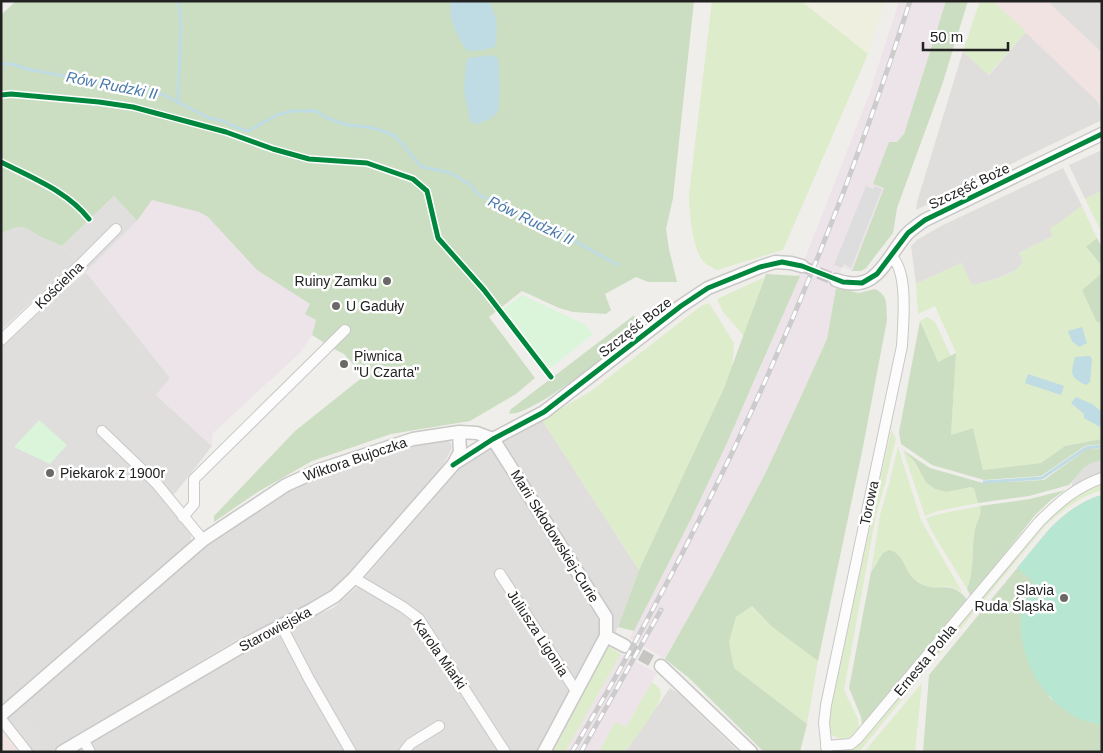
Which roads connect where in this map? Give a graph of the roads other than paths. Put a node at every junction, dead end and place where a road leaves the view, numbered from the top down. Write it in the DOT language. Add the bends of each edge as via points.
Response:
graph roads {
  1 [pos="1102,134"];
  2 [pos="116,229"];
  3 [pos="892,256"];
  4 [pos="802,266"];
  5 [pos="836,280"];
  6 [pos="345,330"];
  7 [pos="1,340"];
  8 [pos="102,430"];
  9 [pos="459,432"];
  10 [pos="493,439"];
  11 [pos="453,465"];
  12 [pos="1102,478"];
  13 [pos="183,516"];
  14 [pos="203,540"];
  15 [pos="500,574"];
  16 [pos="354,578"];
  17 [pos="281,626"];
  18 [pos="606,636"];
  19 [pos="625,646"];
  20 [pos="661,666"];
  21 [pos="576,691"];
  22 [pos="1,717"];
  23 [pos="439,726"];
  24 [pos="83,739"];
  25 [pos="827,749"];
  26 [pos="27,752"];
  27 [pos="62,752"];
  28 [pos="90,752"];
  29 [pos="351,752"];
  30 [pos="404,752"];
  31 [pos="505,752"];
  32 [pos="544,752"];
  33 [pos="751,752"];
  1 -- 3 [label="street, Szczęść Boże" via="925,220 908,233"];
  2 -- 7 [label="street, Kościelna"];
  3 -- 5 [label="street, Szczęść Boże" via="877,274 862,284"];
  3 -- 25 [label="street, Torowa" via="901,277 902,346 826,705"];
  4 -- 10 [label="street, Szczęść Boze" via="775,262 708,288 544,412"];
  6 -- 13 [label="street" via="194,480 194,504"];
  8 -- 13 [label="street" via="147,474"];
  9 -- 10 [label="street, Wiktora Bujoczka" via="477,433"];
  9 -- 11 [label="street, Starowiejska" via="461,448"];
  9 -- 14 [label="street, Wiktora Bujoczka" via="414,439 319,470 286,485"];
  10 -- 11 [label="street, Starowiejska"];
  10 -- 18 [label="street, Marii Skłodowskiej-Curie" via="606,617"];
  11 -- 16 [label="street, Starowiejska"];
  12 -- 25 [label="street, Ernesta Pohla" via="1073,492 1039,522 857,739 851,744"];
  13 -- 14 [label="street"];
  14 -- 22 [label="street, Wiktora Bujoczka"];
  15 -- 21 [label="street, Juliusza Ligonia"];
  16 -- 17 [label="street, Starowiejska" via="335,596"];
  16 -- 31 [label="street, Karola Miarki" via="419,619"];
  17 -- 24 [label="street, Starowiejska"];
  17 -- 29 [label="street"];
  18 -- 19 [label="street"];
  18 -- 21 [label="street"];
  20 -- 33 [label="street"];
  21 -- 32 [label="street"];
  22 -- 26 [label="street"];
  23 -- 30 [label="street" via="410,744"];
  24 -- 27 [label="street, Starowiejska"];
  24 -- 28 [label="street"];
}
